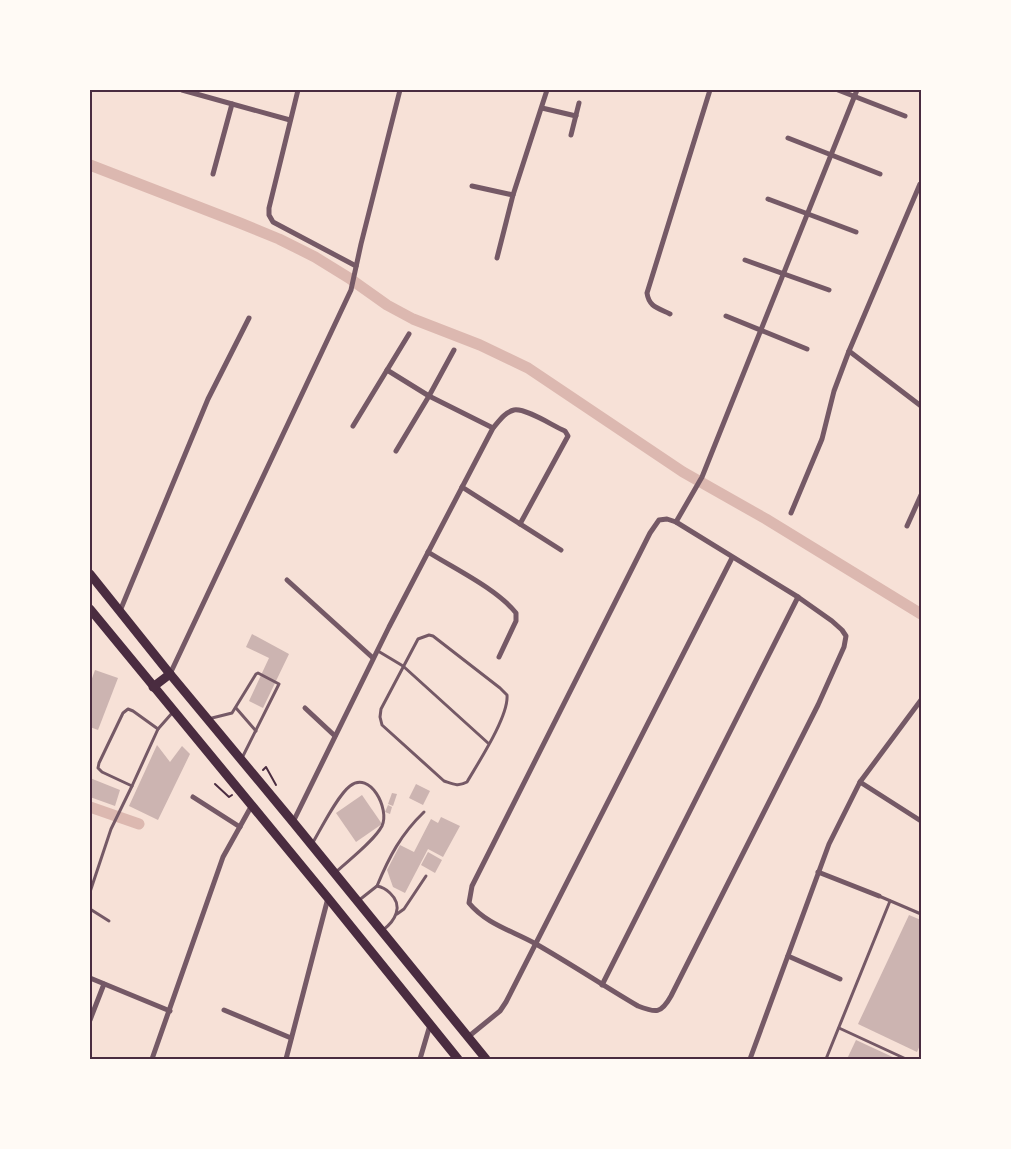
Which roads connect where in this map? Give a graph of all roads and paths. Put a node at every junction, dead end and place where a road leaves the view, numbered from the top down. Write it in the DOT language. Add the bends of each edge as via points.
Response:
graph roads {
  1 [pos="182,90"];
  2 [pos="298,90"];
  3 [pos="400,90"];
  4 [pos="547,90"];
  5 [pos="710,90"];
  6 [pos="838,90"];
  7 [pos="857,90"];
  8 [pos="855,97"];
  9 [pos="579,103"];
  10 [pos="232,104"];
  11 [pos="542,108"];
  12 [pos="576,116"];
  13 [pos="905,116"];
  14 [pos="290,120"];
  15 [pos="572,135"];
  16 [pos="788,138"];
  17 [pos="831,155"];
  18 [pos="213,174"];
  19 [pos="880,174"];
  20 [pos="920,184"];
  21 [pos="472,186"];
  22 [pos="513,196"];
  23 [pos="768,199"];
  24 [pos="808,214"];
  25 [pos="856,232"];
  26 [pos="497,258"];
  27 [pos="745,260"];
  28 [pos="356,268"];
  29 [pos="783,274"];
  30 [pos="829,290"];
  31 [pos="670,314"];
  32 [pos="726,316"];
  33 [pos="249,318"];
  34 [pos="761,330"];
  35 [pos="409,334"];
  36 [pos="807,349"];
  37 [pos="454,350"];
  38 [pos="849,351"];
  39 [pos="387,370"];
  40 [pos="429,396"];
  41 [pos="921,406"];
  42 [pos="354,426"];
  43 [pos="493,428"];
  44 [pos="396,451"];
  45 [pos="462,487"];
  46 [pos="921,495"];
  47 [pos="791,513"];
  48 [pos="676,522"];
  49 [pos="520,524"];
  50 [pos="907,526"];
  51 [pos="561,550"];
  52 [pos="428,552"];
  53 [pos="732,558"];
  54 [pos="90,574"];
  55 [pos="287,580"];
  56 [pos="798,598"];
  57 [pos="90,609"];
  58 [pos="120,611"];
  59 [pos="377,651"];
  60 [pos="499,657"];
  61 [pos="373,658"];
  62 [pos="403,666"];
  63 [pos="170,674"];
  64 [pos="153,687"];
  65 [pos="921,700"];
  66 [pos="236,708"];
  67 [pos="305,708"];
  68 [pos="174,712"];
  69 [pos="208,719"];
  70 [pos="158,729"];
  71 [pos="256,731"];
  72 [pos="335,736"];
  73 [pos="488,743"];
  74 [pos="241,759"];
  75 [pos="266,767"];
  76 [pos="860,782"];
  77 [pos="214,784"];
  78 [pos="132,786"];
  79 [pos="278,788"];
  80 [pos="229,796"];
  81 [pos="193,798"];
  82 [pos="252,805"];
  83 [pos="424,812"];
  84 [pos="921,821"];
  85 [pos="293,822"];
  86 [pos="240,827"];
  87 [pos="312,844"];
  88 [pos="818,872"];
  89 [pos="335,873"];
  90 [pos="426,876"];
  91 [pos="376,886"];
  92 [pos="90,892"];
  93 [pos="879,896"];
  94 [pos="328,898"];
  95 [pos="358,901"];
  96 [pos="890,901"];
  97 [pos="90,909"];
  98 [pos="397,914"];
  99 [pos="921,914"];
  100 [pos="109,921"];
  101 [pos="382,931"];
  102 [pos="536,944"];
  103 [pos="788,956"];
  104 [pos="90,978"];
  105 [pos="840,979"];
  106 [pos="104,984"];
  107 [pos="602,985"];
  108 [pos="224,1010"];
  109 [pos="170,1011"];
  110 [pos="90,1020"];
  111 [pos="430,1024"];
  112 [pos="839,1028"];
  113 [pos="468,1037"];
  114 [pos="291,1038"];
  115 [pos="152,1059"];
  116 [pos="286,1059"];
  117 [pos="420,1059"];
  118 [pos="458,1059"];
  119 [pos="486,1059"];
  120 [pos="750,1059"];
  121 [pos="826,1059"];
  122 [pos="906,1059"];
  1 -- 10 [label="street"];
  2 -- 14 [label="street"];
  3 -- 28 [label="street"];
  4 -- 11 [label="street"];
  5 -- 31 [label="street" via="647,292 653,306"];
  6 -- 8 [label="street"];
  7 -- 8 [label="street"];
  8 -- 13 [label="street"];
  8 -- 17 [label="street"];
  9 -- 12 [label="street"];
  10 -- 14 [label="street"];
  10 -- 18 [label="street"];
  11 -- 12 [label="street"];
  11 -- 22 [label="street"];
  12 -- 15 [label="street"];
  14 -- 28 [label="street" via="269,215 273,222"];
  16 -- 17 [label="street"];
  17 -- 19 [label="street"];
  17 -- 24 [label="street"];
  20 -- 38 [label="street"];
  21 -- 22 [label="street"];
  22 -- 26 [label="street"];
  23 -- 24 [label="street"];
  24 -- 25 [label="street"];
  24 -- 29 [label="street"];
  27 -- 29 [label="street"];
  28 -- 63 [label="street" via="352,290"];
  29 -- 30 [label="street"];
  29 -- 34 [label="street"];
  32 -- 34 [label="street"];
  33 -- 58 [label="street" via="208,399"];
  34 -- 36 [label="street"];
  34 -- 48 [label="street" via="702,477"];
  35 -- 39 [label="street"];
  37 -- 40 [label="street"];
  38 -- 41 [label="street"];
  38 -- 47 [label="street" via="822,438"];
  39 -- 40 [label="street"];
  39 -- 42 [label="street"];
  40 -- 43 [label="street"];
  40 -- 44 [label="street"];
  43 -- 45 [label="street"];
  43 -- 49 [label="street" via="513,410 523,410 568,436"];
  45 -- 49 [label="street"];
  45 -- 52 [label="street"];
  46 -- 50 [label="street"];
  48 -- 53 [label="street"];
  48 -- 102 [label="street" via="659,520 650,533 472,886 469,903 476,912"];
  49 -- 51 [label="street"];
  52 -- 59 [label="street"];
  52 -- 60 [label="street" via="485,587 516,613 516,621"];
  53 -- 56 [label="street"];
  53 -- 102 [label="street"];
  54 -- 58 [label="main road"];
  55 -- 61 [label="street"];
  56 -- 107 [label="street"];
  56 -- 107 [label="street" via="846,636 818,705 666,1005 652,1012"];
  57 -- 64 [label="main road"];
  58 -- 63 [label="main road"];
  59 -- 61 [label="street"];
  59 -- 62 [label="lane"];
  61 -- 72 [label="street"];
  62 -- 73 [label="lane"];
  62 -- 73 [label="lane" via="418,639 429,635 500,688 507,695 508,702"];
  62 -- 73 [label="lane" via="381,709 382,725 444,781 453,785 467,782"];
  63 -- 64 [label="main road"];
  63 -- 69 [label="main road"];
  64 -- 68 [label="main road"];
  65 -- 76 [label="street"];
  66 -- 69 [label="lane" via="232,713"];
  66 -- 71 [label="lane"];
  66 -- 71 [label="lane" via="256,674 279,684"];
  67 -- 72 [label="street"];
  68 -- 70 [label="lane"];
  68 -- 82 [label="main road"];
  69 -- 74 [label="main road"];
  70 -- 78 [label="lane"];
  70 -- 78 [label="lane" via="128,709 123,712 99,762 98,768 102,772"];
  71 -- 74 [label="lane"];
  72 -- 85 [label="street"];
  74 -- 85 [label="main road"];
  75 -- 79 [label="path"];
  76 -- 84 [label="street"];
  76 -- 88 [label="street"];
  77 -- 80 [label="path"];
  78 -- 92 [label="lane" via="111,829"];
  81 -- 86 [label="street"];
  82 -- 86 [label="street"];
  82 -- 94 [label="main road"];
  83 -- 91 [label="lane" via="400,838"];
  85 -- 87 [label="main road"];
  86 -- 109 [label="street" via="223,857"];
  87 -- 89 [label="main road"];
  87 -- 89 [label="lane" via="343,792 357,782 369,785 382,801 383,823 378,834"];
  88 -- 93 [label="street"];
  88 -- 103 [label="street"];
  89 -- 95 [label="main road"];
  90 -- 98 [label="lane" via="404,909"];
  91 -- 95 [label="lane"];
  91 -- 98 [label="lane" via="394,897"];
  93 -- 96 [label="lane"];
  94 -- 111 [label="main road"];
  94 -- 114 [label="street"];
  95 -- 101 [label="main road"];
  96 -- 99 [label="lane"];
  96 -- 112 [label="lane"];
  97 -- 100 [label="lane"];
  98 -- 101 [label="lane"];
  101 -- 113 [label="main road"];
  102 -- 107 [label="street"];
  102 -- 113 [label="street" via="506,1002"];
  103 -- 105 [label="street"];
  103 -- 120 [label="street"];
  104 -- 106 [label="street"];
  106 -- 109 [label="street"];
  106 -- 110 [label="street"];
  108 -- 114 [label="street"];
  109 -- 115 [label="street"];
  111 -- 117 [label="street"];
  111 -- 118 [label="main road"];
  112 -- 121 [label="lane"];
  112 -- 122 [label="lane"];
  113 -- 119 [label="main road"];
  114 -- 116 [label="street"];
}
